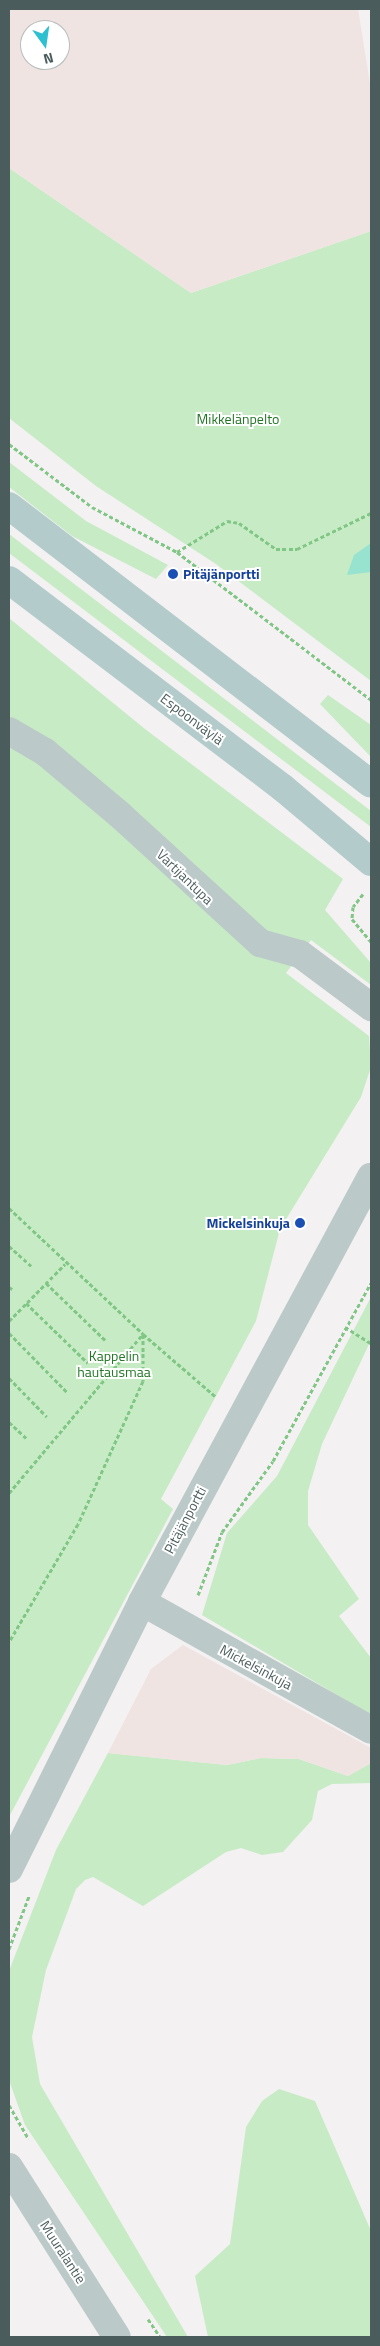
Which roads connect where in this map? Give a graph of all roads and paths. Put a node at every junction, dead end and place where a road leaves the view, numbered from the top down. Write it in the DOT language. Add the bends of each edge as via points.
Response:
graph roads {
  1 [pos="9,444"];
  2 [pos="9,506"];
  3 [pos="371,513"];
  4 [pos="177,552"];
  5 [pos="9,580"];
  6 [pos="371,700"];
  7 [pos="9,731"];
  8 [pos="371,784"];
  9 [pos="371,862"];
  10 [pos="367,889"];
  11 [pos="371,942"];
  12 [pos="371,1007"];
  13 [pos="371,1177"];
  14 [pos="9,1208"];
  15 [pos="9,1246"];
  16 [pos="65,1264"];
  17 [pos="32,1267"];
  18 [pos="46,1283"];
  19 [pos="26,1304"];
  20 [pos="9,1321"];
  21 [pos="344,1327"];
  22 [pos="9,1333"];
  23 [pos="143,1334"];
  24 [pos="106,1340"];
  25 [pos="371,1343"];
  26 [pos="88,1363"];
  27 [pos="9,1378"];
  28 [pos="67,1392"];
  29 [pos="219,1400"];
  30 [pos="47,1417"];
  31 [pos="9,1422"];
  32 [pos="27,1440"];
  33 [pos="9,1493"];
  34 [pos="142,1602"];
  35 [pos="9,1642"];
  36 [pos="371,1730"];
  37 [pos="9,1869"];
  38 [pos="9,2167"];
  39 [pos="117,2337"];
  1 -- 4 [label="path" via="92,508"];
  2 -- 8 [label="main road"];
  3 -- 4 [label="path" via="292,550 276,549 239,524 227,521"];
  4 -- 6 [label="path"];
  5 -- 9 [label="main road, Espoonväylä" via="283,788"];
  7 -- 12 [label="street, Vartijantupa" via="44,752 120,814 260,943 300,954"];
  10 -- 11 [label="path" via="353,907 352,919"];
  13 -- 34 [label="street, Pitäjänportti"];
  14 -- 16 [label="path"];
  15 -- 17 [label="path"];
  16 -- 18 [label="path"];
  16 -- 23 [label="path"];
  18 -- 19 [label="path"];
  18 -- 24 [label="path"];
  19 -- 20 [label="path"];
  19 -- 26 [label="path"];
  21 -- 25 [label="path"];
  22 -- 28 [label="path"];
  23 -- 29 [label="path"];
  23 -- 33 [label="path"];
  23 -- 35 [label="path" via="143,1381 78,1524"];
  27 -- 30 [label="path"];
  31 -- 32 [label="path"];
  34 -- 36 [label="street, Mickelsinkuja"];
  34 -- 37 [label="street, Pitäjänportti" via="46,1785"];
  38 -- 39 [label="street, Muuralantie"];
}
